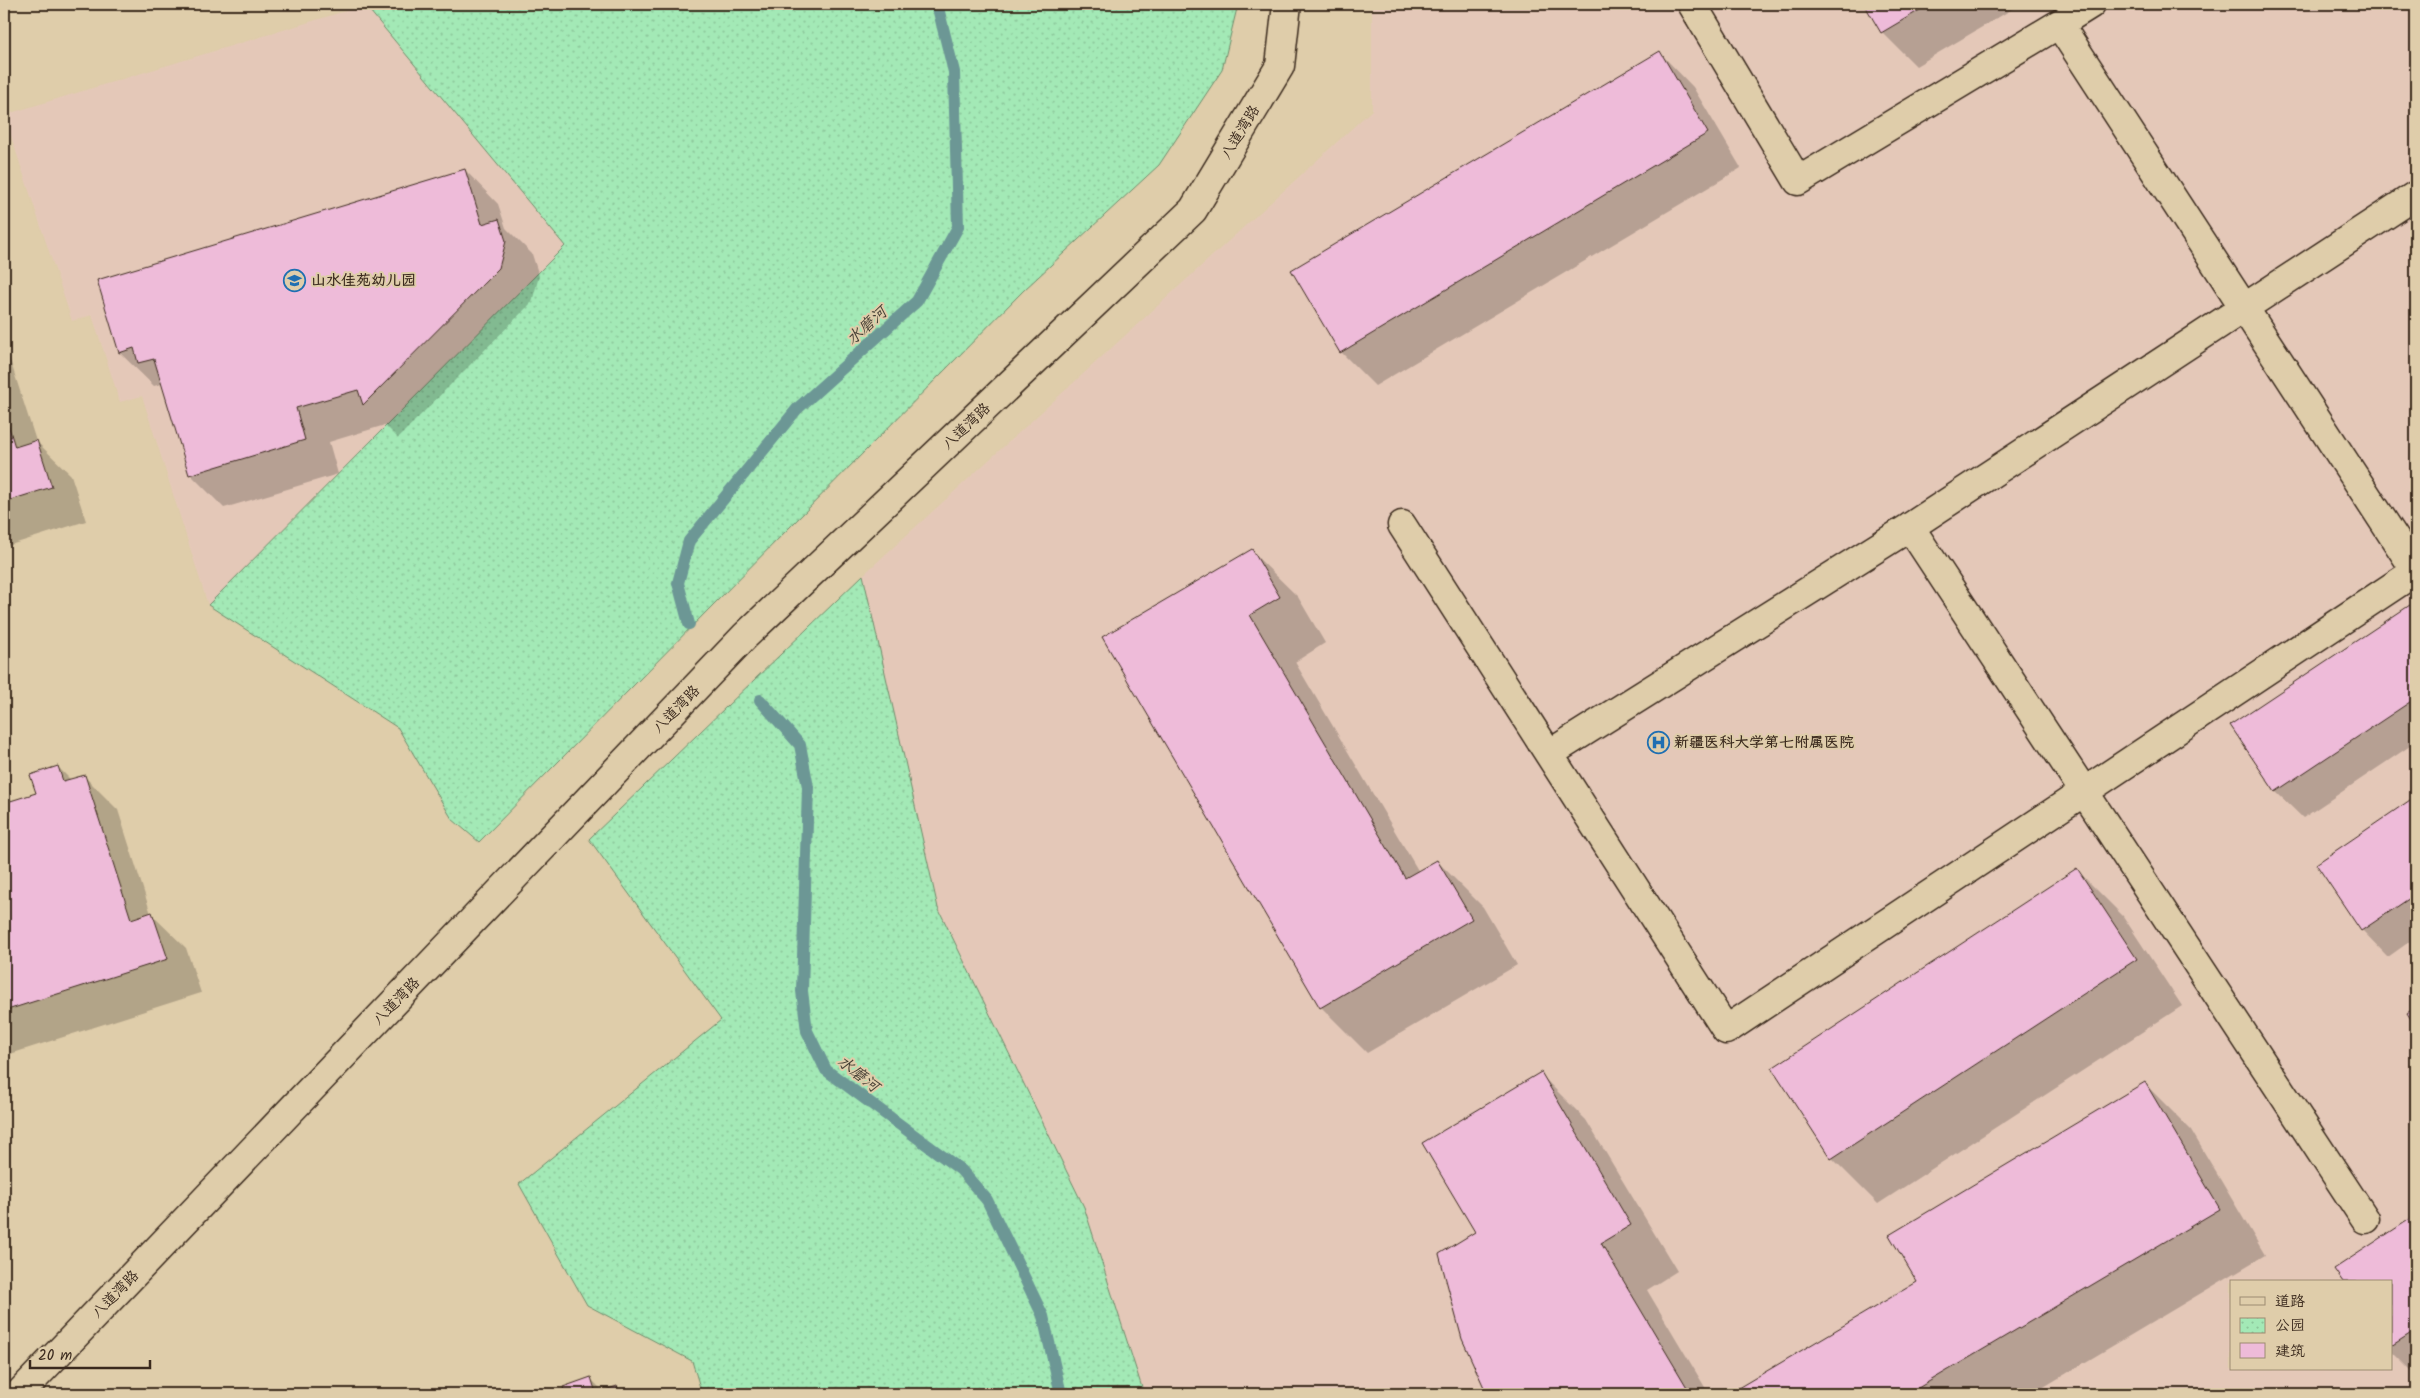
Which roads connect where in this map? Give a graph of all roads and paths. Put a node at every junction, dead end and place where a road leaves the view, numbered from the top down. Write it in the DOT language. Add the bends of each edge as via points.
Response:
graph roads {
  1 [pos="1287,4"];
  2 [pos="1692,4"];
  3 [pos="2091,4"];
  4 [pos="2059,24"];
  5 [pos="2416,195"];
  6 [pos="2244,308"];
  7 [pos="1402,525"];
  8 [pos="1910,527"];
  9 [pos="2416,571"];
  10 [pos="1549,754"];
  11 [pos="2084,792"];
  12 [pos="2365,1219"];
  13 [pos="19,1394"];
  1 -- 13 [label="street, 八道湾路" via="1280,66 1193,210 745,636"];
  2 -- 4 [label="street" via="1798,181"];
  3 -- 4 [label="street"];
  4 -- 6 [label="street"];
  5 -- 6 [label="street"];
  6 -- 8 [label="street"];
  6 -- 9 [label="street"];
  7 -- 10 [label="street"];
  8 -- 10 [label="street"];
  8 -- 11 [label="street"];
  9 -- 11 [label="street"];
  10 -- 11 [label="street" via="1726,1030"];
  11 -- 12 [label="street"];
}
